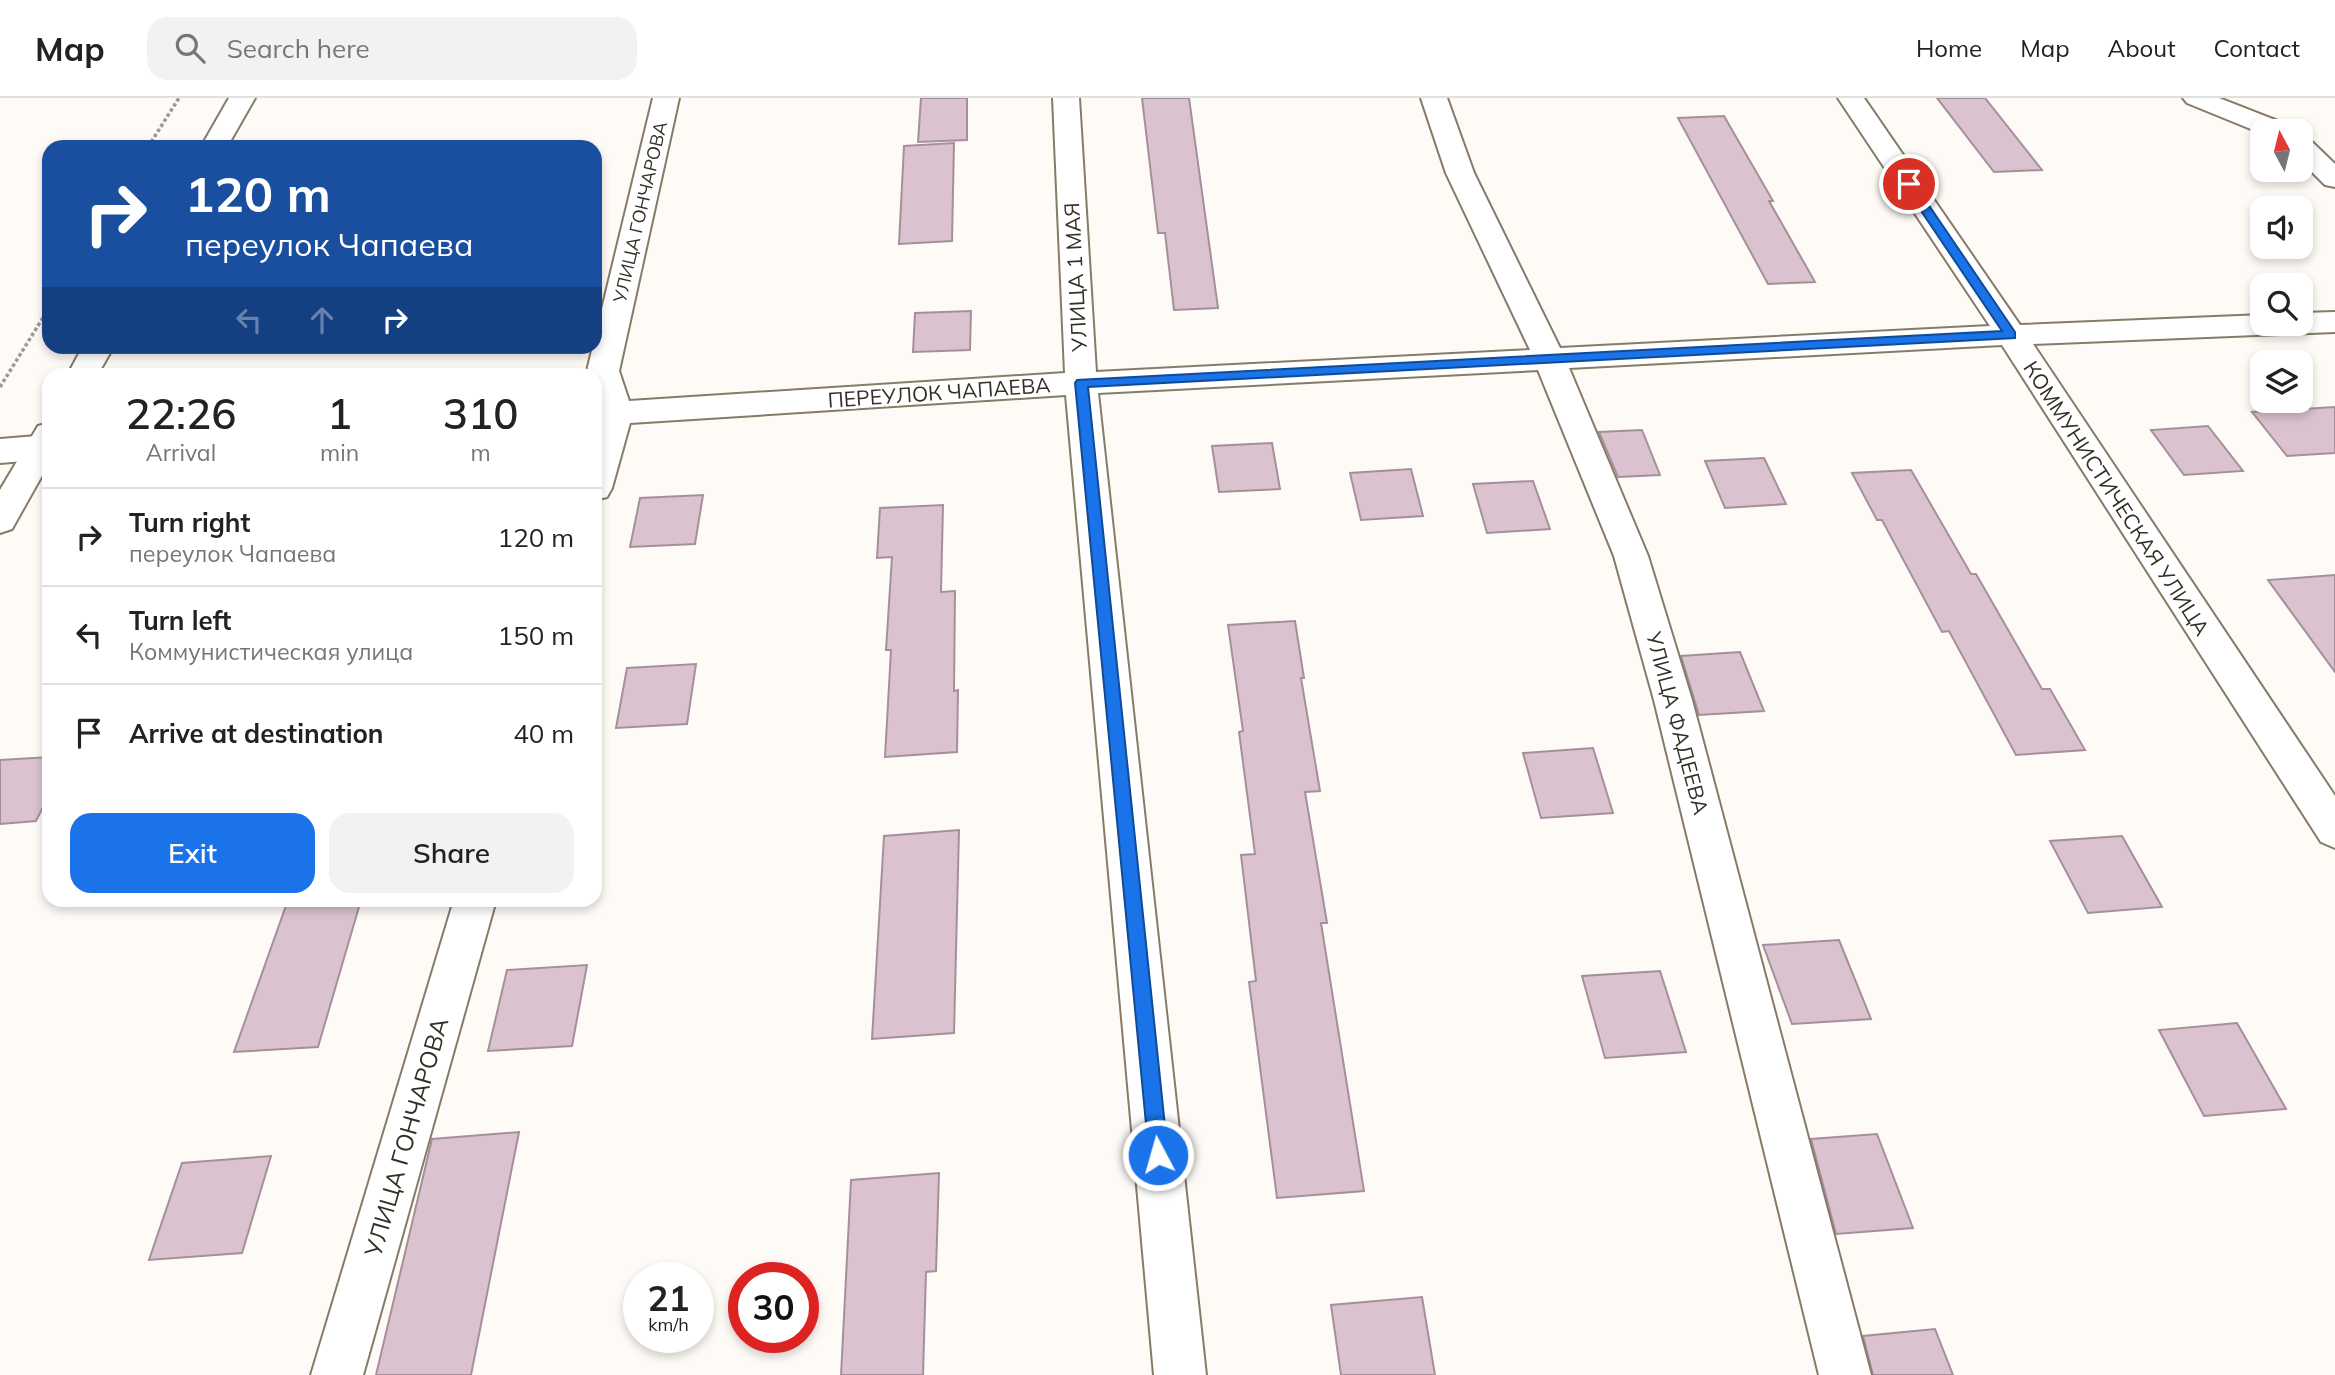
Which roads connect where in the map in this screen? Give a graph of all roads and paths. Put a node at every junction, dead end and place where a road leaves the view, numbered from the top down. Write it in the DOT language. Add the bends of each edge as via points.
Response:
graph roads {
  1 [pos="179,98"];
  2 [pos="242,98"];
  3 [pos="666,98"];
  4 [pos="1066,98"];
  5 [pos="1434,98"];
  6 [pos="1851,98"];
  7 [pos="2196,98"];
  8 [pos="2250,119"];
  9 [pos="152,140"];
  10 [pos="218,140"];
  11 [pos="2314,159"];
  12 [pos="2335,179"];
  13 [pos="42,319"];
  14 [pos="2335,322"];
  15 [pos="2313,323"];
  16 [pos="2250,326"];
  17 [pos="2011,335"];
  18 [pos="1549,358"];
  19 [pos="1081,383"];
  20 [pos="0,387"];
  21 [pos="606,413"];
  22 [pos="602,440"];
  23 [pos="42,444"];
  24 [pos="42,450"];
  25 [pos="0,451"];
  26 [pos="0,520"];
  27 [pos="2335,830"];
  28 [pos="473,907"];
  29 [pos="337,1375"];
  30 [pos="1180,1375"];
  31 [pos="1844,1375"];
  1 -- 9 [label="path"];
  2 -- 10 [label="street"];
  3 -- 21 [label="street, УЛИЦА ГОНЧАРОВА" via="603,371"];
  4 -- 19 [label="street, УЛИЦА 1 МАЯ"];
  5 -- 18 [label="street, УЛИЦА ФАДЕЕВА" via="1460,173"];
  6 -- 17 [label="street, КОММУНИСТИЧЕСКАЯ УЛИЦА"];
  7 -- 8 [label="street"];
  11 -- 12 [label="street"];
  13 -- 20 [label="path"];
  14 -- 15 [label="street"];
  16 -- 17 [label="street, ПЕРЕУЛОК ЧАПАЕВА"];
  17 -- 18 [label="street, ПЕРЕУЛОК ЧАПАЕВА"];
  17 -- 27 [label="street, КОММУНИСТИЧЕСКАЯ УЛИЦА"];
  18 -- 19 [label="street, ПЕРЕУЛОК ЧАПАЕВА"];
  18 -- 31 [label="street, УЛИЦА ФАДЕЕВА" via="1631,555 1673,700"];
  19 -- 21 [label="street, ПЕРЕУЛОК ЧАПАЕВА"];
  19 -- 30 [label="street, УЛИЦА 1 МАЯ"];
  21 -- 22 [label="street"];
  23 -- 25 [label="street"];
  24 -- 26 [label="street"];
  28 -- 29 [label="street, УЛИЦА ГОНЧАРОВА"];
}
